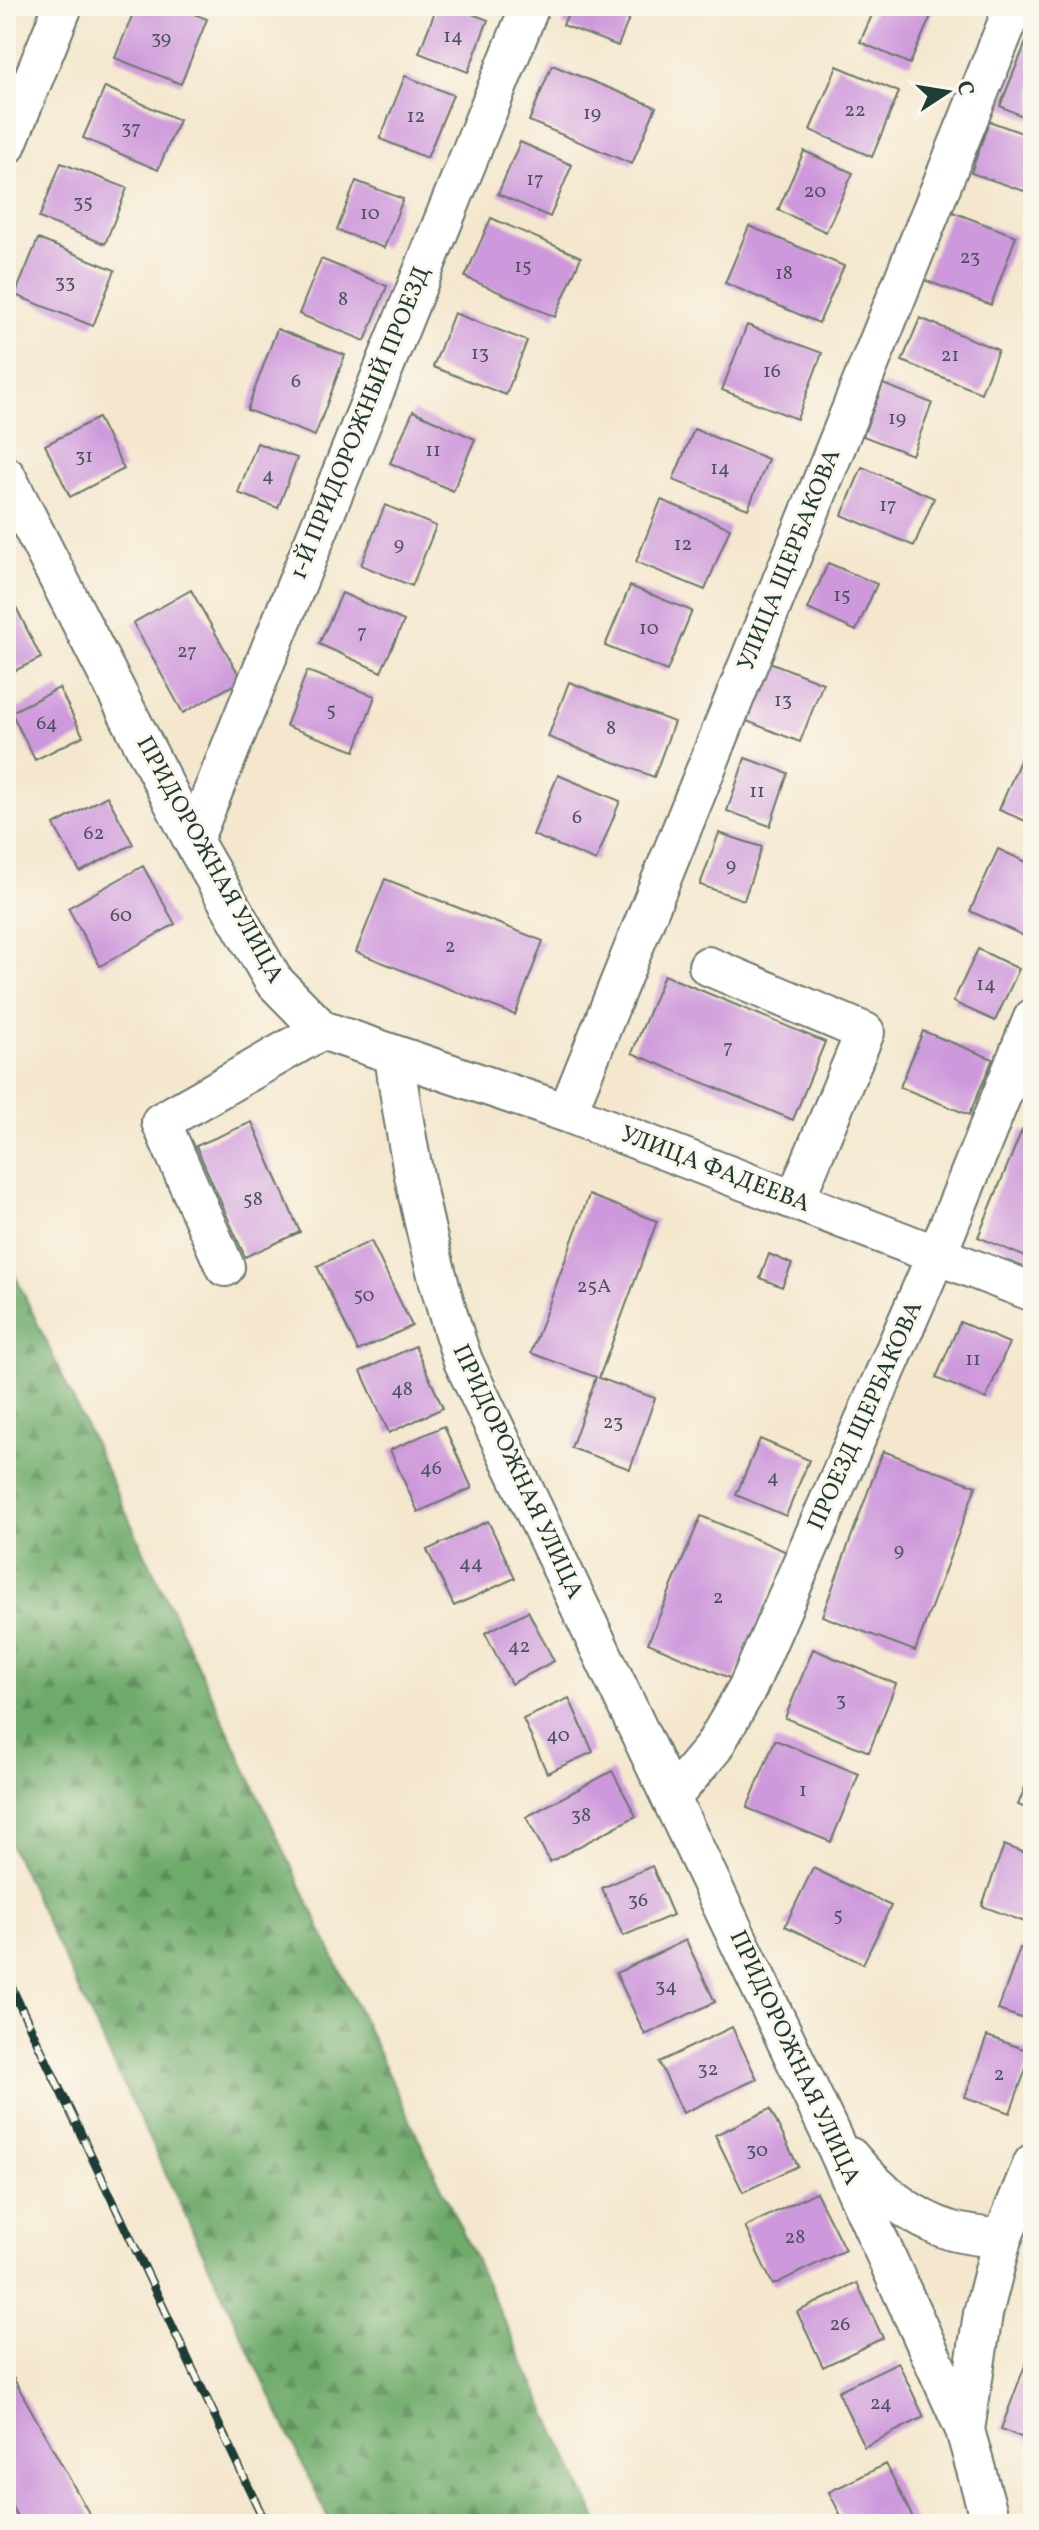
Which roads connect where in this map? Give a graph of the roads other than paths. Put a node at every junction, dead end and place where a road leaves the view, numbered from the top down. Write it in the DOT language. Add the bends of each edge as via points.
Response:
graph roads {
  1 [pos="63,6"];
  2 [pos="530,6"];
  3 [pos="1014,6"];
  4 [pos="6,146"];
  5 [pos="6,476"];
  6 [pos="193,841"];
  7 [pos="708,966"];
  8 [pos="1033,1018"];
  9 [pos="322,1030"];
  10 [pos="394,1055"];
  11 [pos="567,1113"];
  12 [pos="795,1200"];
  13 [pos="937,1255"];
  14 [pos="225,1267"];
  15 [pos="1033,1292"];
  16 [pos="671,1798"];
  17 [pos="830,2133"];
  18 [pos="1033,2163"];
  19 [pos="1002,2239"];
  20 [pos="965,2430"];
  21 [pos="991,2524"];
  1 -- 4 [label="street"];
  2 -- 6 [label="street, 1-Й ПРИДОРОЖНЫЙ ПРОЕЗД"];
  3 -- 11 [label="street, УЛИЦА ЩЕРБАКОВА"];
  5 -- 6 [label="street, ПРИДОРОЖНАЯ УЛИЦА"];
  6 -- 9 [label="street, ПРИДОРОЖНАЯ УЛИЦА" via="273,980"];
  7 -- 12 [label="street" via="865,1032"];
  8 -- 13 [label="street, ПРОЕЗД ЩЕРБАКОВА"];
  9 -- 10 [label="street, ПРИДОРОЖНАЯ УЛИЦА"];
  9 -- 14 [label="street" via="161,1122"];
  10 -- 11 [label="street, УЛИЦА ФАДЕЕВА"];
  10 -- 16 [label="street, ПРИДОРОЖНАЯ УЛИЦА" via="407,1148 441,1298 463,1361"];
  11 -- 12 [label="street, УЛИЦА ФАДЕЕВА"];
  12 -- 13 [label="street, УЛИЦА ФАДЕЕВА"];
  13 -- 15 [label="street, УЛИЦА ФАДЕЕВА"];
  13 -- 16 [label="street, ПРОЕЗД ЩЕРБАКОВА" via="748,1687 713,1748"];
  16 -- 17 [label="street, ПРИДОРОЖНАЯ УЛИЦА"];
  17 -- 19 [label="street" via="866,2177 913,2213 952,2231"];
  17 -- 20 [label="street, ПРИДОРОЖНАЯ УЛИЦА"];
  18 -- 19 [label="street"];
  19 -- 20 [label="street" via="983,2314"];
  20 -- 21 [label="street, ПРИДОРОЖНАЯ УЛИЦА"];
}
